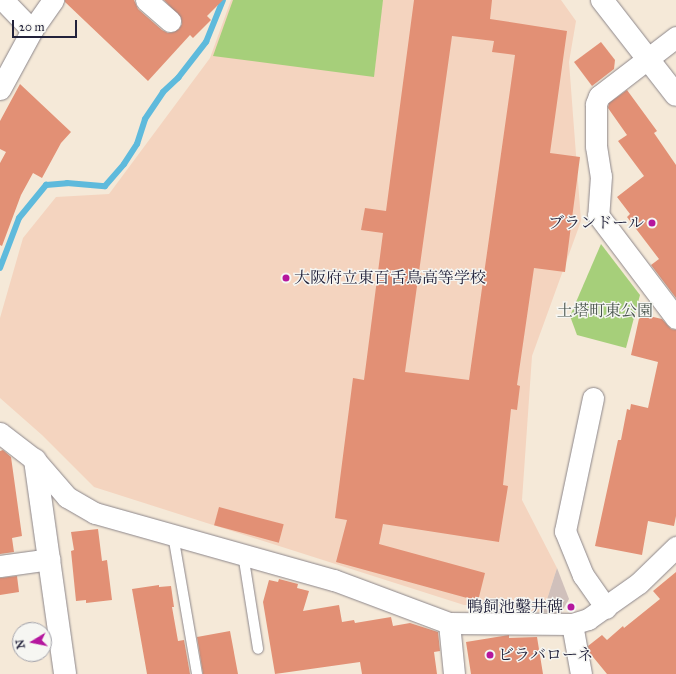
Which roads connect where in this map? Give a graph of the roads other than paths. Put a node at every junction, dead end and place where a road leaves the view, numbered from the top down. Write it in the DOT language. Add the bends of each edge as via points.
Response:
graph roads {
  1 [pos="3,0"];
  2 [pos="53,0"];
  3 [pos="146,0"];
  4 [pos="602,0"];
  5 [pos="170,21"];
  6 [pos="32,30"];
  7 [pos="676,37"];
  8 [pos="648,58"];
  9 [pos="0,89"];
  10 [pos="676,95"];
  11 [pos="676,318"];
  12 [pos="593,398"];
  13 [pos="0,433"];
  14 [pos="36,460"];
  15 [pos="174,535"];
  16 [pos="676,547"];
  17 [pos="243,554"];
  18 [pos="50,559"];
  19 [pos="0,566"];
  20 [pos="606,608"];
  21 [pos="449,623"];
  22 [pos="572,624"];
  23 [pos="258,649"];
  24 [pos="65,674"];
  25 [pos="197,674"];
  26 [pos="454,674"];
  27 [pos="581,674"];
  1 -- 6 [label="street"];
  2 -- 6 [label="street"];
  3 -- 5 [label="street"];
  4 -- 8 [label="street"];
  6 -- 9 [label="street"];
  7 -- 8 [label="street"];
  8 -- 10 [label="street"];
  8 -- 11 [label="street" via="599,96 596,104 596,146 601,176 598,215"];
  12 -- 20 [label="street" via="565,531 583,575"];
  13 -- 14 [label="street"];
  14 -- 15 [label="street" via="67,497 95,513"];
  14 -- 18 [label="street"];
  15 -- 17 [label="street"];
  15 -- 25 [label="lane"];
  16 -- 20 [label="street" via="639,583"];
  17 -- 21 [label="street" via="334,580"];
  17 -- 23 [label="lane"];
  18 -- 19 [label="street"];
  18 -- 24 [label="street"];
  20 -- 22 [label="street" via="588,619"];
  21 -- 22 [label="street"];
  21 -- 26 [label="street"];
  22 -- 27 [label="street"];
}
